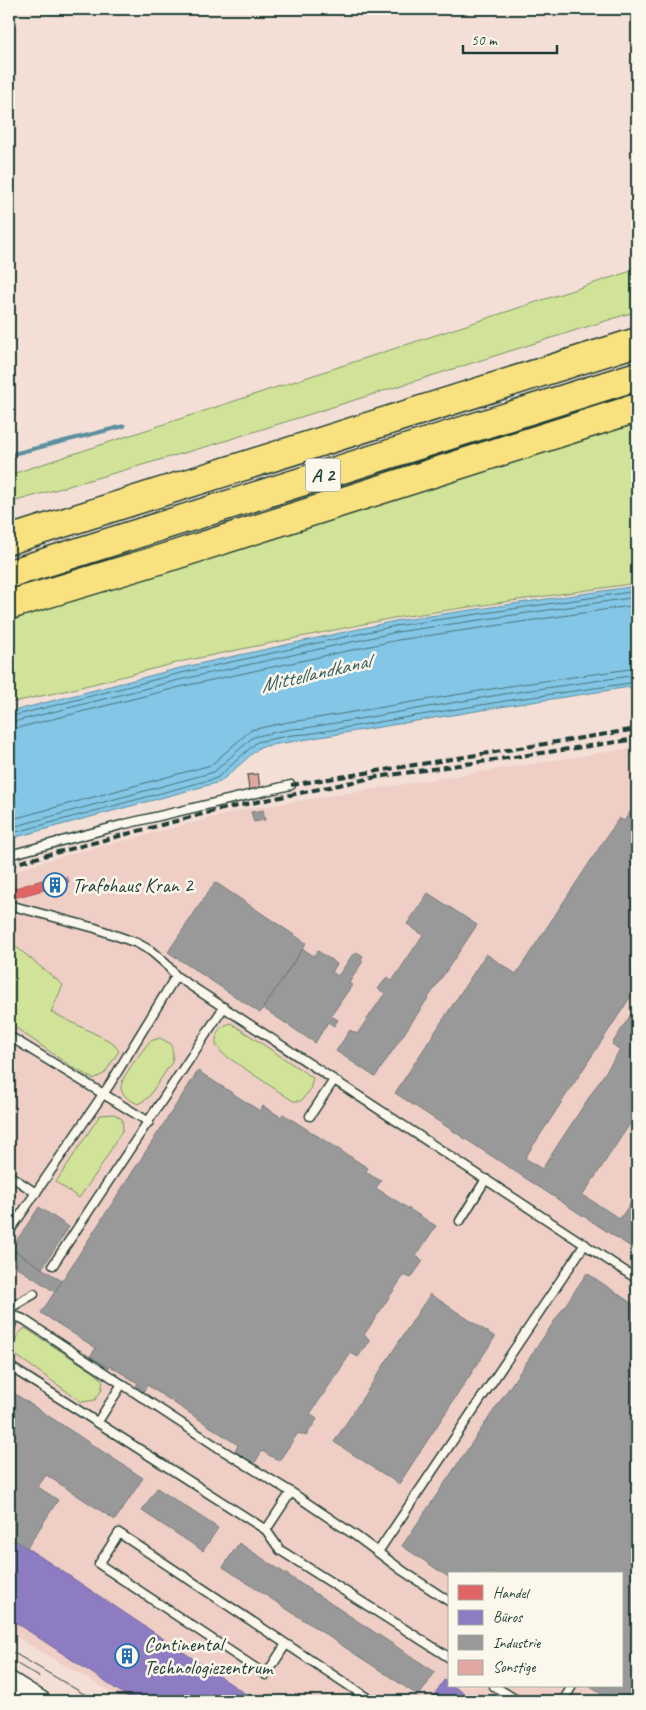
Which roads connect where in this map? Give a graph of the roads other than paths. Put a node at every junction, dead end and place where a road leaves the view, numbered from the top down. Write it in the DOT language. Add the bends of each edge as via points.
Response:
graph roads {
  1 [pos="637,342"];
  2 [pos="637,376"];
  3 [pos="637,408"];
  4 [pos="144,498"];
  5 [pos="9,528"];
  6 [pos="9,540"];
  7 [pos="175,555"];
  8 [pos="9,574"];
  9 [pos="9,604"];
  10 [pos="9,613"];
  11 [pos="290,785"];
  12 [pos="9,855"];
  13 [pos="9,905"];
  14 [pos="176,976"];
  15 [pos="224,1007"];
  16 [pos="9,1036"];
  17 [pos="334,1080"];
  18 [pos="104,1093"];
  19 [pos="310,1116"];
  20 [pos="149,1122"];
  21 [pos="9,1175"];
  22 [pos="486,1179"];
  23 [pos="36,1193"];
  24 [pos="460,1221"];
  25 [pos="9,1232"];
  26 [pos="585,1244"];
  27 [pos="53,1266"];
  28 [pos="637,1279"];
  29 [pos="34,1294"];
  30 [pos="10,1310"];
  31 [pos="9,1332"];
  32 [pos="9,1366"];
  33 [pos="122,1384"];
  34 [pos="97,1423"];
  35 [pos="291,1492"];
  36 [pos="266,1530"];
  37 [pos="378,1552"];
  38 [pos="448,1601"];
  39 [pos="286,1644"];
  40 [pos="448,1657"];
  41 [pos="9,1681"];
  42 [pos="497,1688"];
  43 [pos="571,1688"];
  44 [pos="41,1701"];
  45 [pos="372,1701"];
  46 [pos="518,1701"];
  47 [pos="563,1701"];
  1 -- 4 [label="highway, A 2"];
  2 -- 8 [label="highway, A 2"];
  3 -- 7 [label="highway"];
  4 -- 5 [label="highway"];
  4 -- 6 [label="highway, A 2"];
  7 -- 9 [label="highway"];
  7 -- 10 [label="highway"];
  11 -- 12 [label="lane"];
  13 -- 14 [label="lane" via="137,943 151,951"];
  14 -- 15 [label="lane"];
  14 -- 18 [label="lane"];
  15 -- 17 [label="lane"];
  15 -- 20 [label="lane"];
  16 -- 18 [label="lane"];
  17 -- 19 [label="lane"];
  17 -- 22 [label="lane"];
  18 -- 20 [label="lane"];
  18 -- 23 [label="lane"];
  20 -- 27 [label="lane"];
  21 -- 23 [label="lane"];
  22 -- 24 [label="lane"];
  22 -- 26 [label="lane"];
  23 -- 25 [label="lane"];
  26 -- 28 [label="lane"];
  26 -- 37 [label="lane"];
  29 -- 30 [label="lane"];
  30 -- 31 [label="lane" via="12,1323"];
  30 -- 33 [label="lane"];
  32 -- 34 [label="lane"];
  33 -- 34 [label="lane"];
  33 -- 35 [label="lane"];
  34 -- 36 [label="lane"];
  35 -- 36 [label="lane"];
  35 -- 37 [label="lane"];
  36 -- 40 [label="lane" via="280,1550"];
  37 -- 38 [label="lane"];
  39 -- 39 [label="lane" via="119,1533 99,1564 266,1675"];
  39 -- 45 [label="lane"];
  41 -- 44 [label="street"];
  42 -- 46 [label="lane"];
  43 -- 47 [label="lane"];
}
